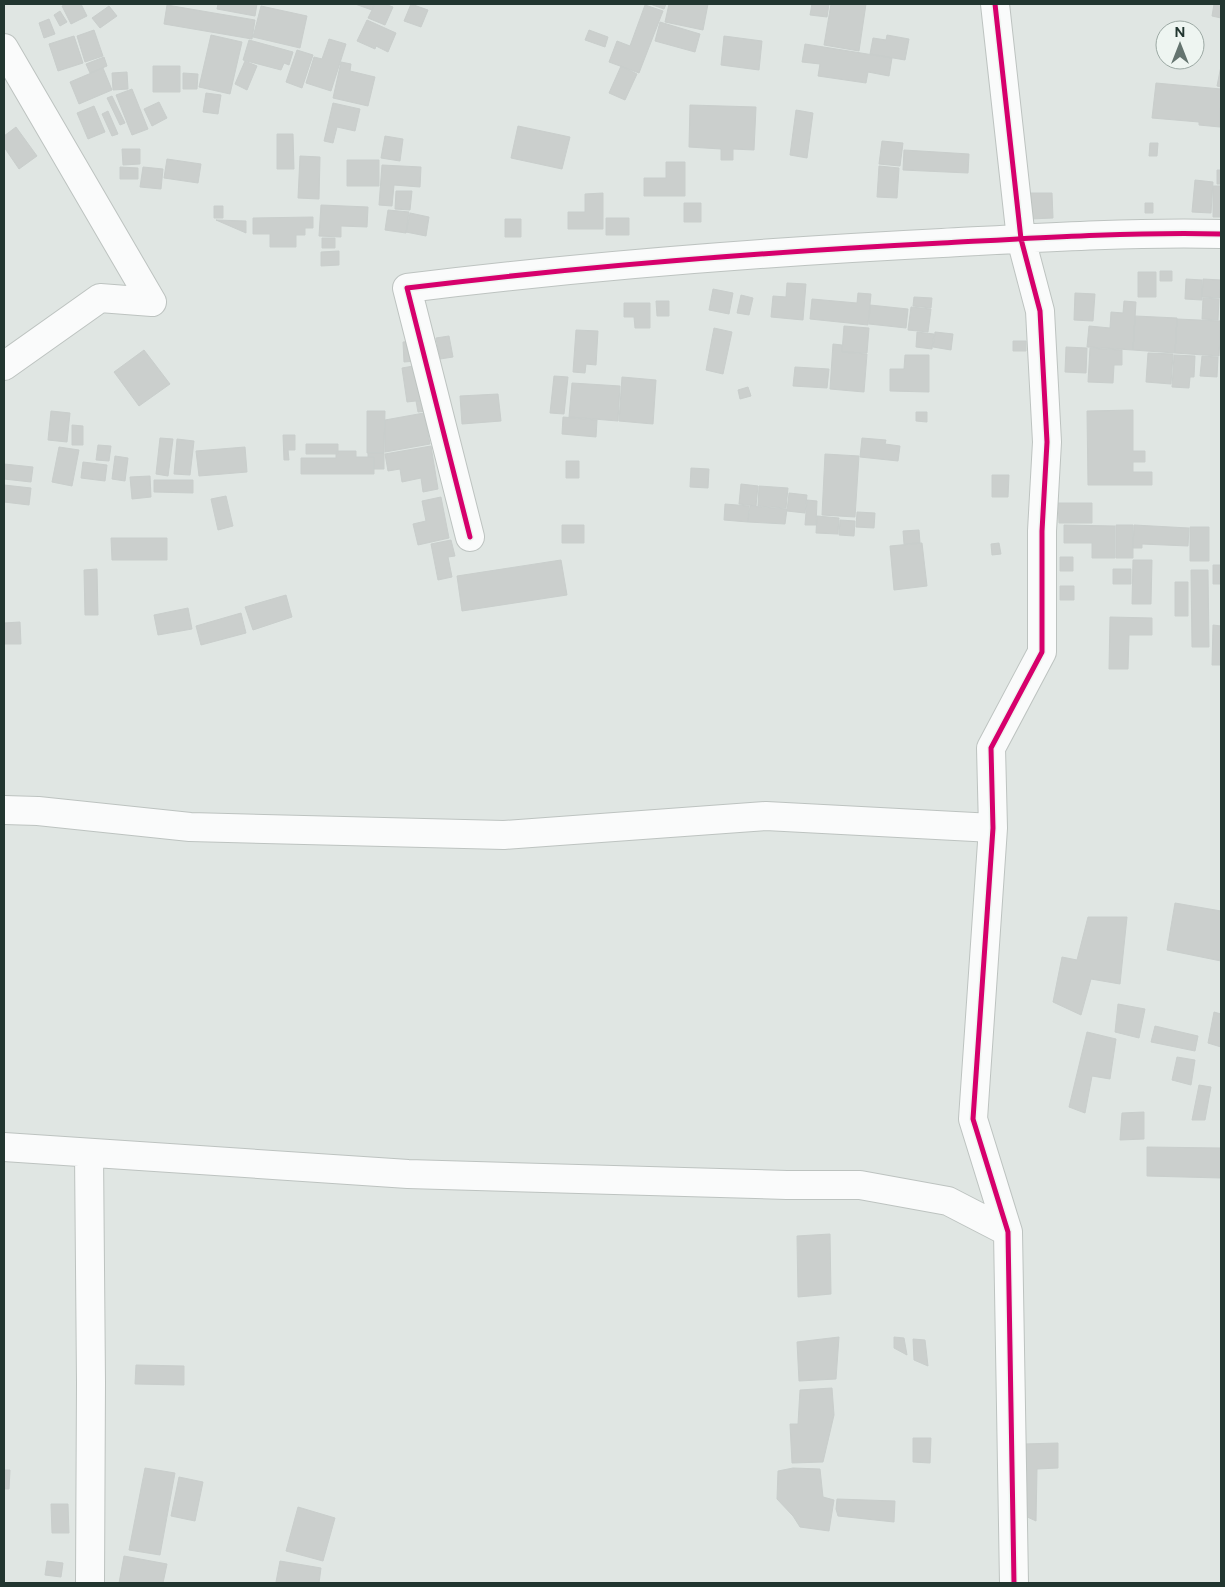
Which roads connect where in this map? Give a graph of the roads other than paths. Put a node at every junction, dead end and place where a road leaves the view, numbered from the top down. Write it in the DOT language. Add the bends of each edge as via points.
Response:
graph roads {
  1 [pos="995,4"];
  2 [pos="4,48"];
  3 [pos="1221,234"];
  4 [pos="1021,239"];
  5 [pos="4,366"];
  6 [pos="470,537"];
  7 [pos="4,810"];
  8 [pos="993,828"];
  9 [pos="4,1147"];
  10 [pos="89,1152"];
  11 [pos="1008,1232"];
  12 [pos="90,1583"];
  13 [pos="1014,1583"];
  1 -- 4 [label="street"];
  2 -- 5 [label="street" via="152,302 100,298"];
  3 -- 4 [label="street"];
  4 -- 6 [label="street" via="605,266 407,288"];
  4 -- 8 [label="street" via="1040,311 1047,442 1042,531 1042,652 991,748"];
  7 -- 8 [label="street" via="190,827 504,835 766,816"];
  8 -- 11 [label="street" via="972,1119"];
  9 -- 10 [label="street"];
  10 -- 11 [label="street" via="408,1174 860,1185 948,1201"];
  10 -- 12 [label="street"];
  11 -- 13 [label="street"];
}
